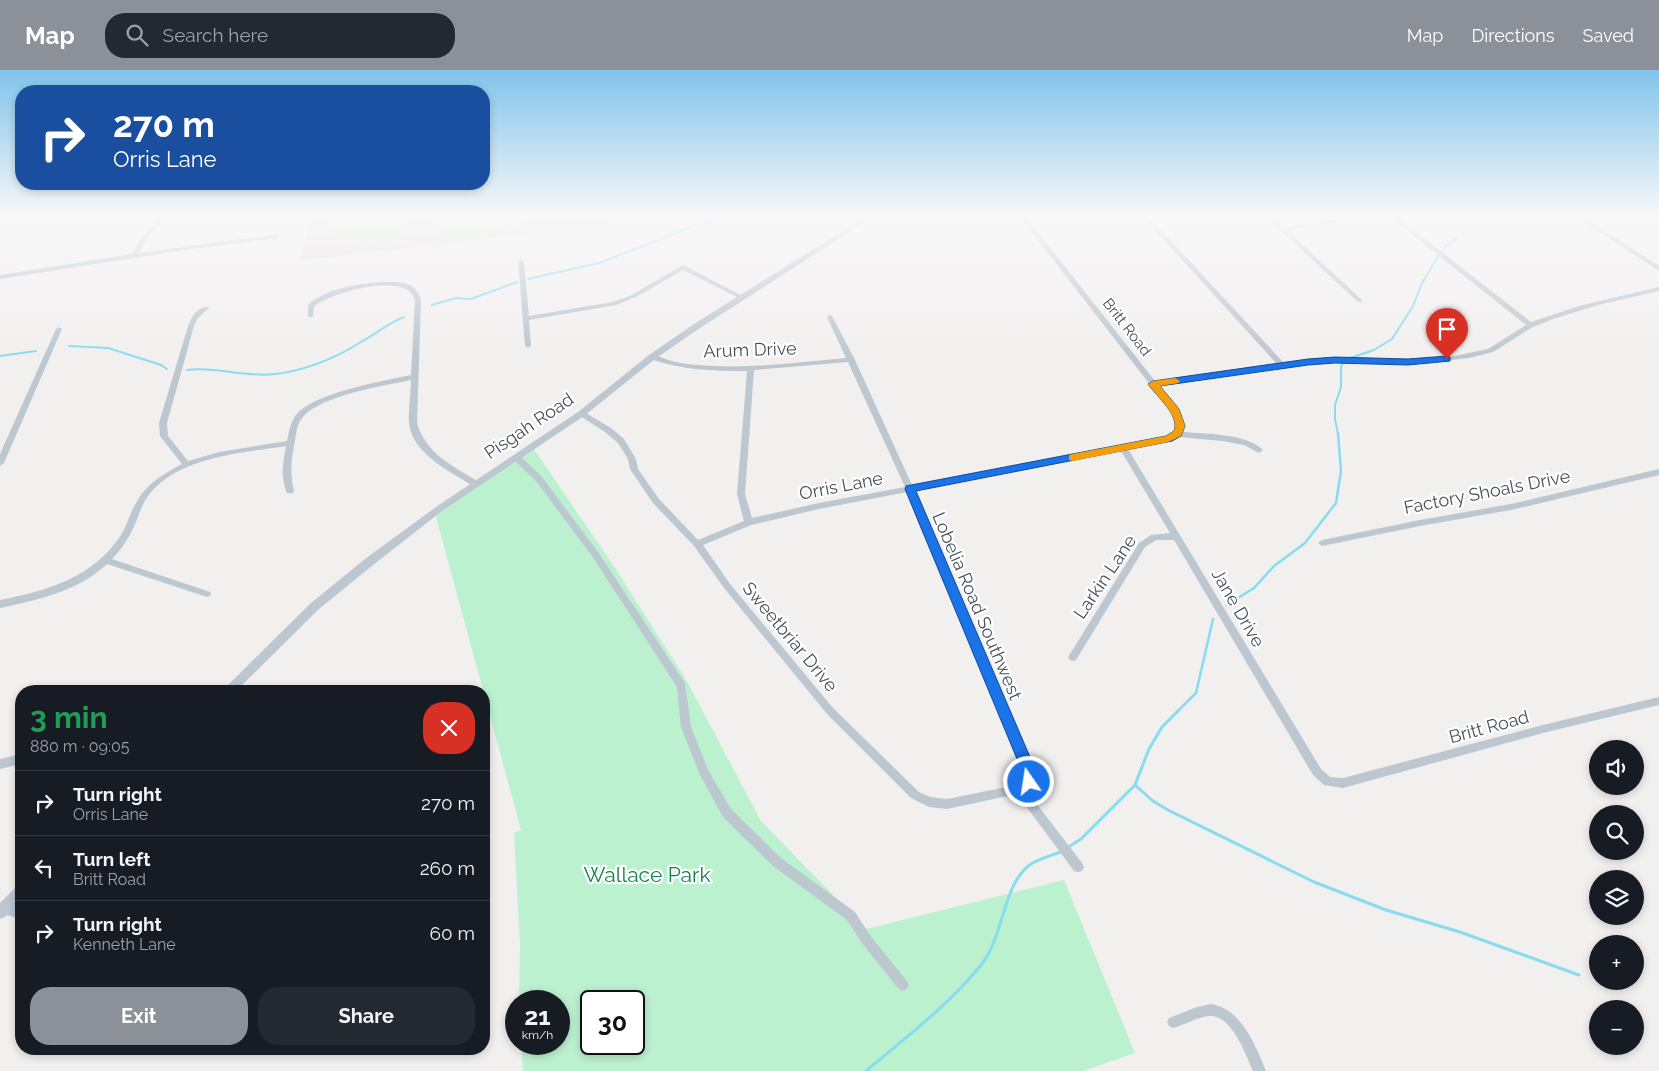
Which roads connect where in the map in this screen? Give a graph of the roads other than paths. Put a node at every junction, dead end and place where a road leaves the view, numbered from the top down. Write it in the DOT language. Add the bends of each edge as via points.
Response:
graph roads {
  1 [pos="85,264"];
  2 [pos="521,264"];
  3 [pos="795,264"];
  4 [pos="1059,264"];
  5 [pos="1189,264"];
  6 [pos="1319,264"];
  7 [pos="1452,264"];
  8 [pos="0,277"];
  9 [pos="1659,289"];
  10 [pos="741,297"];
  11 [pos="1360,301"];
  12 [pos="206,308"];
  13 [pos="311,316"];
  14 [pos="830,317"];
  15 [pos="526,318"];
  16 [pos="1530,325"];
  17 [pos="59,329"];
  18 [pos="528,346"];
  19 [pos="652,357"];
  20 [pos="851,360"];
  21 [pos="1282,365"];
  22 [pos="751,368"];
  23 [pos="415,377"];
  24 [pos="1153,384"];
  25 [pos="581,414"];
  26 [pos="1178,434"];
  27 [pos="291,443"];
  28 [pos="1123,448"];
  29 [pos="1259,450"];
  30 [pos="516,458"];
  31 [pos="0,464"];
  32 [pos="186,464"];
  33 [pos="1659,472"];
  34 [pos="476,484"];
  35 [pos="910,489"];
  36 [pos="290,491"];
  37 [pos="749,522"];
  38 [pos="1177,537"];
  39 [pos="1322,543"];
  40 [pos="697,544"];
  41 [pos="106,560"];
  42 [pos="206,594"];
  43 [pos="0,604"];
  44 [pos="1072,657"];
  45 [pos="235,685"];
  46 [pos="1659,701"];
  47 [pos="15,760"];
  48 [pos="0,764"];
  49 [pos="1328,782"];
  50 [pos="1019,790"];
  51 [pos="1078,867"];
  52 [pos="15,898"];
  53 [pos="2,910"];
  54 [pos="15,912"];
  55 [pos="903,986"];
  56 [pos="1173,1022"];
  57 [pos="1260,1071"];
  1 -- 8 [label="street"];
  2 -- 15 [label="street"];
  3 -- 10 [label="street, Pisgah Road"];
  4 -- 24 [label="street, Britt Road"];
  5 -- 21 [label="street"];
  6 -- 11 [label="street"];
  7 -- 16 [label="street"];
  9 -- 16 [label="street"];
  10 -- 15 [label="street" via="683,267 614,304"];
  10 -- 19 [label="street, Pisgah Road"];
  12 -- 32 [label="street" via="195,317 191,326 163,423 164,436"];
  13 -- 23 [label="street" via="312,305 330,293 384,285 411,288 418,300"];
  14 -- 20 [label="street, Lobelia Road Southwest"];
  15 -- 18 [label="street"];
  16 -- 21 [label="street" via="1492,349 1458,358 1408,362 1335,360"];
  17 -- 31 [label="street"];
  19 -- 22 [label="street, Arum Drive" via="675,365"];
  19 -- 25 [label="street, Pisgah Road"];
  20 -- 22 [label="street, Arum Drive"];
  20 -- 35 [label="street, Lobelia Road Southwest"];
  21 -- 24 [label="street"];
  22 -- 37 [label="street" via="741,494"];
  23 -- 27 [label="street" via="352,392 308,408 294,427"];
  23 -- 34 [label="street" via="414,432 428,452"];
  24 -- 26 [label="street, Britt Road" via="1176,412 1180,426"];
  25 -- 30 [label="street, Pisgah Road"];
  25 -- 40 [label="street, Sweetbriar Drive" via="621,440 634,469 656,502"];
  26 -- 28 [label="street, Orris Lane"];
  26 -- 29 [label="street, Orris Lane" via="1222,438 1246,443"];
  27 -- 32 [label="street" via="218,454"];
  27 -- 36 [label="street" via="285,471"];
  28 -- 35 [label="street, Orris Lane"];
  28 -- 38 [label="street, Jane Drive"];
  30 -- 34 [label="street, Pisgah Road"];
  30 -- 55 [label="street" via="539,480 595,554 682,686 686,727 704,772 727,813 777,862 851,916"];
  32 -- 41 [label="street" via="144,496 128,532"];
  33 -- 39 [label="street, Factory Shoals Drive" via="1510,507"];
  34 -- 45 [label="street, Pisgah Road" via="392,544 315,606"];
  35 -- 37 [label="street, Orris Lane"];
  35 -- 50 [label="street, Lobelia Road Southwest" via="1029,771 1029,782"];
  37 -- 40 [label="street, Orris Lane"];
  38 -- 44 [label="street, Larkin Lane" via="1157,536 1142,545"];
  38 -- 49 [label="street, Jane Drive" via="1317,772"];
  40 -- 50 [label="street, Sweetbriar Drive" via="726,586 830,711 915,795 929,802 947,804"];
  41 -- 42 [label="street"];
  41 -- 43 [label="street" via="60,588"];
  46 -- 49 [label="street, Britt Road" via="1343,783"];
  47 -- 48 [label="street"];
  50 -- 51 [label="street"];
  52 -- 53 [label="street"];
  53 -- 54 [label="street"];
  56 -- 57 [label="street" via="1212,1010 1225,1013 1242,1033"];
}
